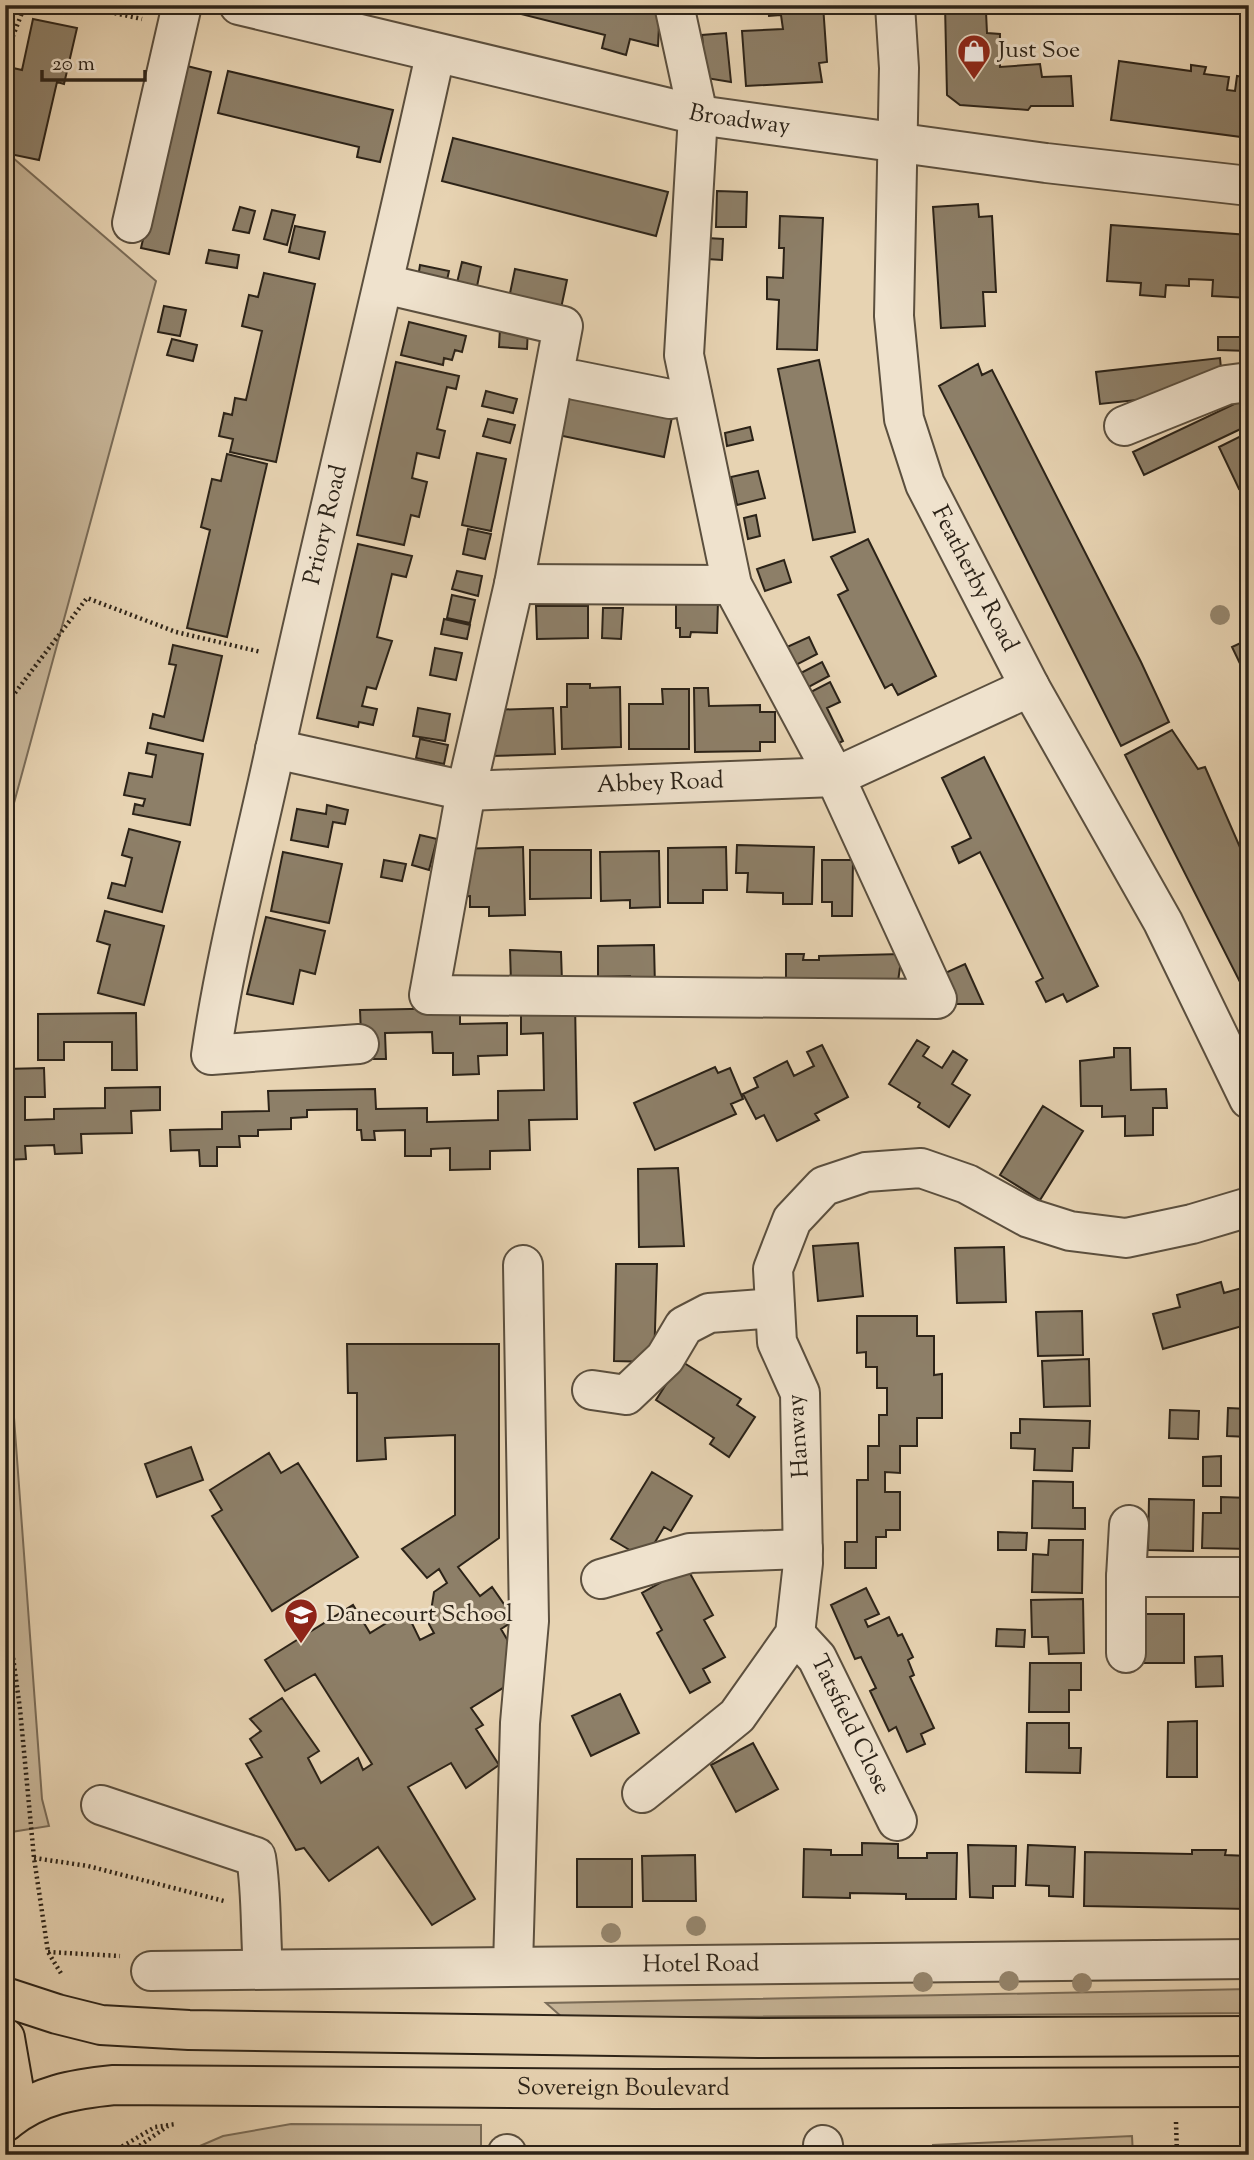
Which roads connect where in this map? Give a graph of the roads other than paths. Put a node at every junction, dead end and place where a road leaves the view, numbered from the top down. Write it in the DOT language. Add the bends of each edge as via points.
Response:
graph roads {
  1 [pos="239,5"];
  2 [pos="674,5"];
  3 [pos="895,5"];
  4 [pos="180,16"];
  5 [pos="435,55"];
  6 [pos="698,115"];
  7 [pos="897,140"];
  8 [pos="1249,187"];
  9 [pos="132,223"];
  10 [pos="384,284"];
  11 [pos="575,380"];
  12 [pos="1249,382"];
  13 [pos="692,395"];
  14 [pos="1124,426"];
  15 [pos="514,584"];
  16 [pos="732,585"];
  17 [pos="1030,687"];
  18 [pos="275,749"];
  19 [pos="835,777"];
  20 [pos="466,791"];
  21 [pos="359,1044"];
  22 [pos="1249,1099"];
  23 [pos="1249,1207"];
  24 [pos="523,1265"];
  25 [pos="775,1308"];
  26 [pos="592,1390"];
  27 [pos="1129,1525"];
  28 [pos="803,1549"];
  29 [pos="1126,1577"];
  30 [pos="1249,1577"];
  31 [pos="601,1579"];
  32 [pos="795,1634"];
  33 [pos="1126,1653"];
  34 [pos="642,1793"];
  35 [pos="101,1805"];
  36 [pos="897,1821"];
  37 [pos="1249,1959"];
  38 [pos="513,1966"];
  39 [pos="263,1968"];
  40 [pos="151,1971"];
  41 [pos="5,1997"];
  42 [pos="1249,2036"];
  43 [pos="5,2038"];
  44 [pos="1249,2088"];
  45 [pos="5,2122"];
  1 -- 5 [label="street, Broadway"];
  2 -- 6 [label="street"];
  3 -- 7 [label="street, Featherby Road"];
  4 -- 9 [label="street"];
  5 -- 6 [label="street, Broadway"];
  5 -- 10 [label="street, Priory Road"];
  6 -- 7 [label="street, Broadway"];
  6 -- 13 [label="street" via="684,355"];
  7 -- 8 [label="street, Broadway"];
  7 -- 17 [label="street, Featherby Road" via="894,316 904,419 925,484"];
  10 -- 15 [label="street" via="563,326"];
  10 -- 18 [label="street, Priory Road"];
  11 -- 13 [label="street" via="670,399"];
  12 -- 14 [label="street" via="1226,385"];
  13 -- 16 [label="street"];
  15 -- 16 [label="street"];
  15 -- 20 [label="street"];
  16 -- 19 [label="street"];
  17 -- 19 [label="street, Abbey Road"];
  17 -- 22 [label="street, Featherby Road" via="1163,922"];
  18 -- 20 [label="street, Abbey Road"];
  18 -- 21 [label="street, Priory Road" via="219,995 211,1055"];
  19 -- 20 [label="street, Abbey Road"];
  19 -- 20 [label="street" via="937,999 429,995"];
  23 -- 25 [label="street, Hanway" via="1126,1238 1070,1231 1030,1218 967,1184 921,1168 866,1172 824,1186 792,1220 773,1269"];
  24 -- 38 [label="street" via="529,1621 520,1723"];
  25 -- 26 [label="street" via="709,1313 684,1326 665,1358 626,1395"];
  25 -- 28 [label="street, Hanway" via="777,1342 800,1393"];
  27 -- 29 [label="street"];
  28 -- 31 [label="street" via="690,1553"];
  28 -- 32 [label="street, Hanway"];
  29 -- 30 [label="street"];
  29 -- 33 [label="street"];
  32 -- 34 [label="street, Hanway" via="737,1716"];
  32 -- 36 [label="street, Tatsfield Close" via="817,1658"];
  35 -- 39 [label="street" via="256,1857 262,1891"];
  37 -- 38 [label="street, Hotel Road"];
  38 -- 39 [label="street, Hotel Road"];
  39 -- 40 [label="street, Hotel Road"];
  41 -- 42 [label="main road" via="101,2025 189,2030 758,2038"];
  43 -- 45 [label="main road" via="14,2090"];
  44 -- 45 [label="main road, Sovereign Boulevard" via="656,2090 114,2085 41,2099"];
}
